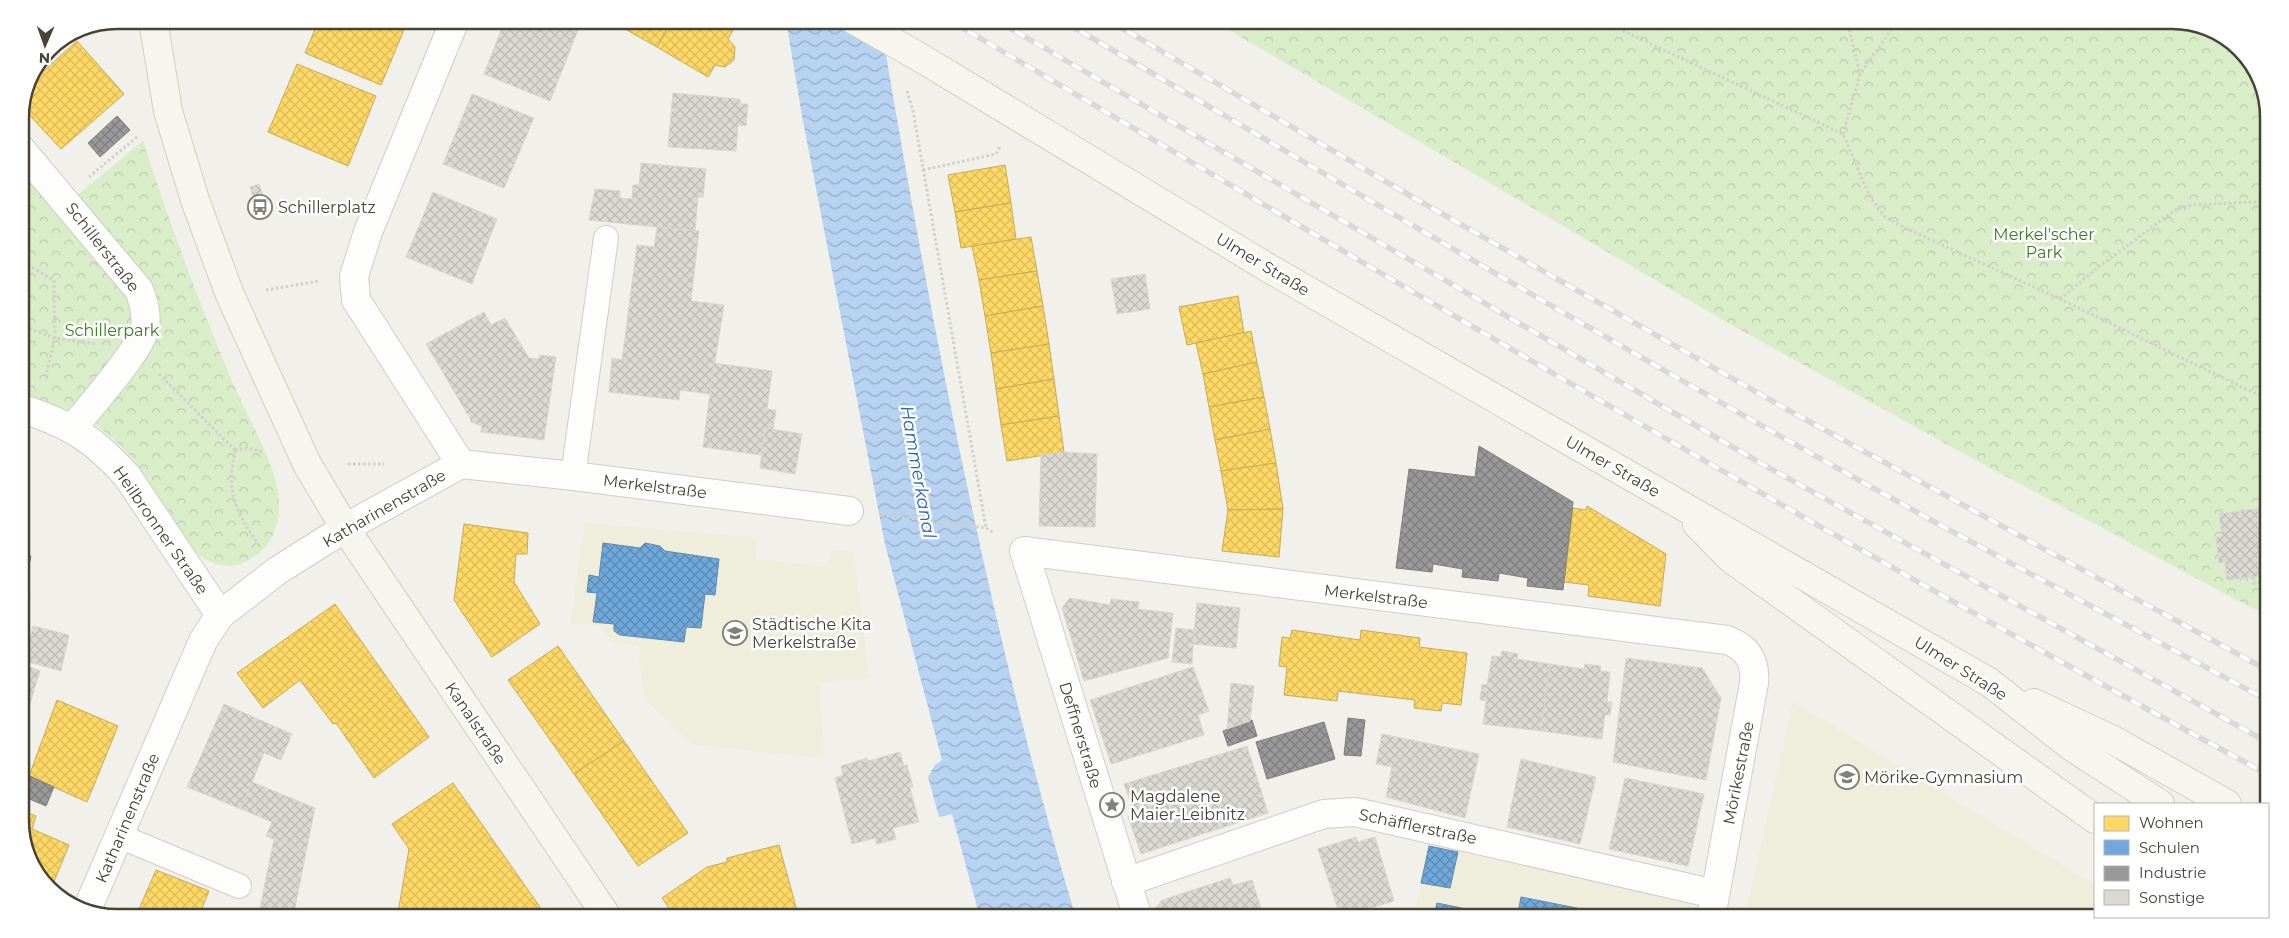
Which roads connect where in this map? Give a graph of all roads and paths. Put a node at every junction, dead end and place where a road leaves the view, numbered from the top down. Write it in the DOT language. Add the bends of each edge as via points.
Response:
graph roads {
  1 [pos="154,29"];
  2 [pos="450,29"];
  3 [pos="870,29"];
  4 [pos="1619,29"];
  5 [pos="1849,29"];
  6 [pos="1892,29"];
  7 [pos="1860,74"];
  8 [pos="913,110"];
  9 [pos="168,111"];
  10 [pos="1843,134"];
  11 [pos="996,154"];
  12 [pos="29,158"];
  13 [pos="923,170"];
  14 [pos="64,198"];
  15 [pos="2260,201"];
  16 [pos="606,238"];
  17 [pos="29,265"];
  18 [pos="354,276"];
  19 [pos="230,295"];
  20 [pos="2060,299"];
  21 [pos="29,329"];
  22 [pos="55,338"];
  23 [pos="135,350"];
  24 [pos="2260,396"];
  25 [pos="29,408"];
  26 [pos="29,411"];
  27 [pos="73,428"];
  28 [pos="461,464"];
  29 [pos="573,476"];
  30 [pos="1675,502"];
  31 [pos="849,511"];
  32 [pos="345,528"];
  33 [pos="1024,551"];
  34 [pos="277,572"];
  35 [pos="2254,577"];
  36 [pos="2260,583"];
  37 [pos="220,615"];
  38 [pos="1727,640"];
  39 [pos="1989,682"];
  40 [pos="2158,803"];
  41 [pos="2225,803"];
  42 [pos="2094,818"];
  43 [pos="119,836"];
  44 [pos="1126,882"];
  45 [pos="239,886"];
  46 [pos="89,905"];
  47 [pos="1713,906"];
  48 [pos="602,909"];
  49 [pos="1135,909"];
  1 -- 9 [label="main road"];
  2 -- 18 [label="street, Katharinenstraße" via="368,232"];
  3 -- 30 [label="main road, Ulmer Straße, bridge" via="1270,269"];
  4 -- 10 [label="path"];
  5 -- 7 [label="path"];
  6 -- 7 [label="path"];
  7 -- 10 [label="path"];
  8 -- 13 [label="path"];
  9 -- 14 [label="path"];
  9 -- 19 [label="main road" via="195,200"];
  10 -- 20 [label="path" via="1870,197 1884,216"];
  11 -- 13 [label="path"];
  12 -- 14 [label="street, Schillerstraße"];
  13 -- 31 [label="path" via="986,528"];
  14 -- 23 [label="street, Schillerstraße" via="139,290 146,308 145,329"];
  15 -- 20 [label="path" via="2192,205 2175,210"];
  16 -- 29 [label="lane"];
  17 -- 22 [label="path" via="54,280"];
  18 -- 19 [label="path"];
  18 -- 28 [label="street, Katharinenstraße" via="356,300"];
  19 -- 32 [label="main road" via="307,464"];
  20 -- 24 [label="path"];
  21 -- 22 [label="path"];
  22 -- 25 [label="path"];
  23 -- 27 [label="street, Schillerstraße"];
  23 -- 34 [label="path" via="235,450 230,474 231,495 243,521"];
  26 -- 27 [label="street, Heilbronner Straße"];
  27 -- 37 [label="street, Heilbronner Straße" via="92,441 127,476"];
  28 -- 29 [label="street, Merkelstraße"];
  28 -- 32 [label="street, Katharinenstraße"];
  29 -- 31 [label="street, Merkelstraße"];
  30 -- 39 [label="main road, Ulmer Straße"];
  30 -- 42 [label="main road, Ulmer Straße" via="1730,558"];
  32 -- 34 [label="street, Katharinenstraße"];
  32 -- 48 [label="main road, Kanalstraße"];
  33 -- 38 [label="street, Merkelstraße"];
  33 -- 44 [label="street, Deffnerstraße"];
  34 -- 37 [label="street, Katharinenstraße"];
  35 -- 36 [label="path" via="2254,584"];
  37 -- 43 [label="street, Katharinenstraße" via="203,641"];
  38 -- 47 [label="street, Mörikestraße" via="1748,652 1755,673"];
  39 -- 40 [label="main road, Ulmer Straße" via="2072,747"];
  39 -- 41 [label="main road" via="2113,740"];
  43 -- 45 [label="lane"];
  43 -- 46 [label="street, Katharinenstraße"];
  44 -- 47 [label="street, Schäfflerstraße" via="1324,814 1355,812"];
  44 -- 49 [label="street, Deffnerstraße"];
}
